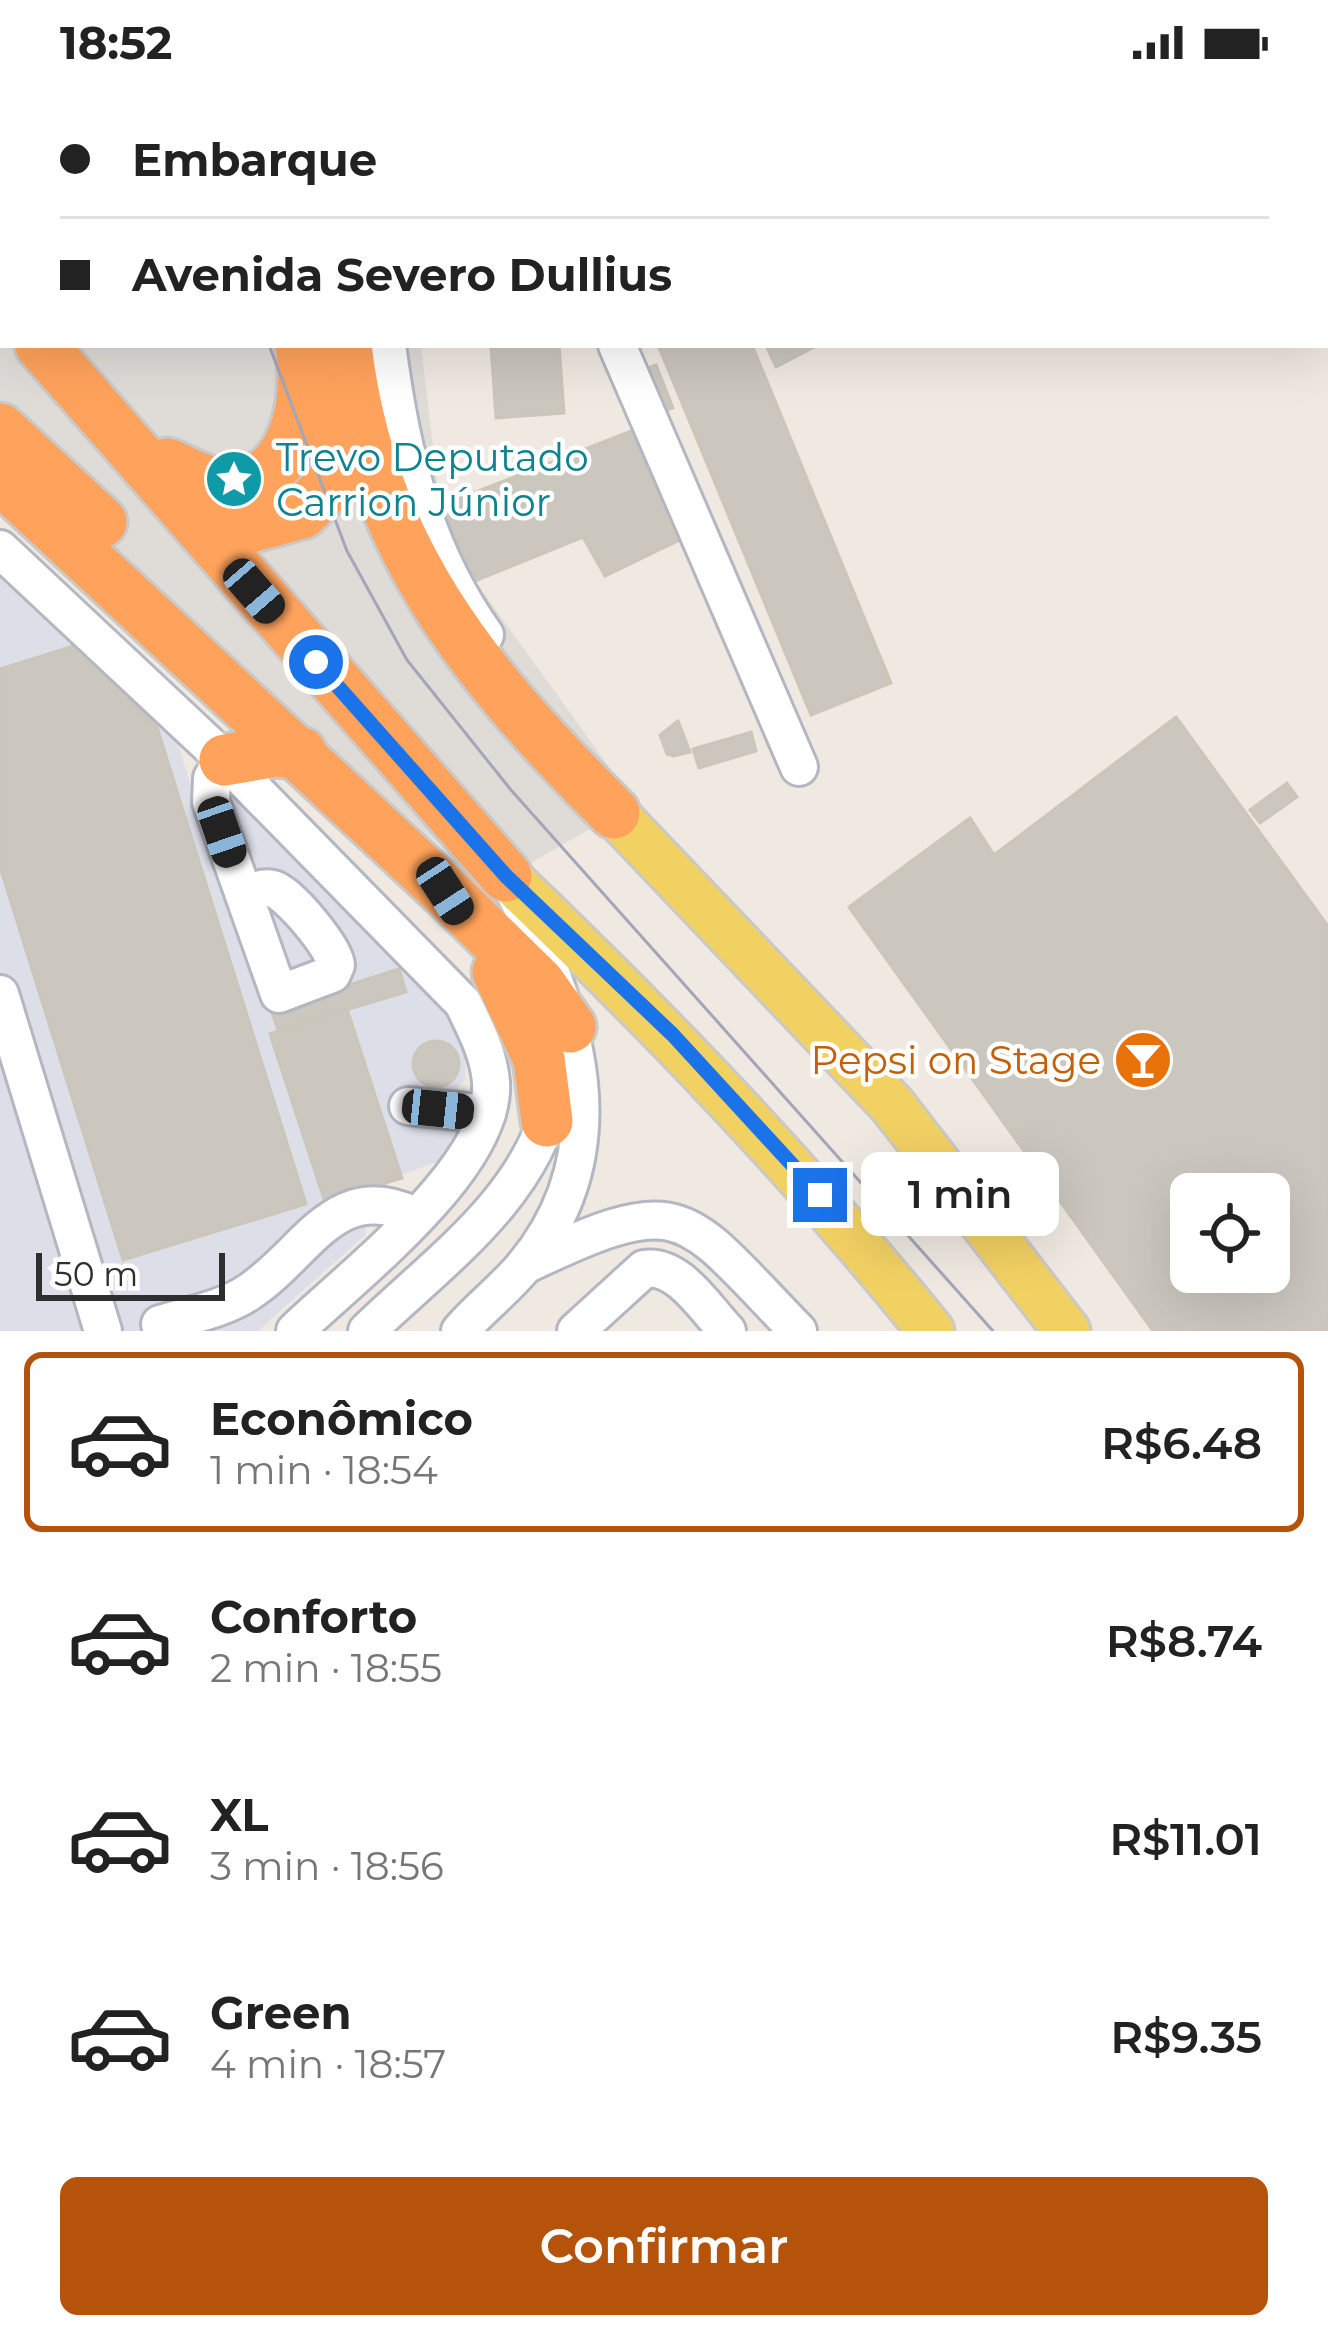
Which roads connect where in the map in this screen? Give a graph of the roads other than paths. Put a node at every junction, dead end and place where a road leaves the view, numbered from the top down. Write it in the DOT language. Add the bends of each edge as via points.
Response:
graph roads {
  1 [pos="44,348"];
  2 [pos="301,348"];
  3 [pos="387,348"];
  4 [pos="617,348"];
  5 [pos="348,366"];
  6 [pos="0,428"];
  7 [pos="127,448"];
  8 [pos="0,478"];
  9 [pos="0,549"];
  10 [pos="301,753"];
  11 [pos="225,760"];
  12 [pos="799,767"];
  13 [pos="614,813"];
  14 [pos="506,876"];
  15 [pos="445,891"];
  16 [pos="244,894"];
  17 [pos="0,994"];
  18 [pos="570,1027"];
  19 [pos="408,1106"];
  20 [pos="487,1114"];
  21 [pos="547,1121"];
  22 [pos="415,1216"];
  23 [pos="525,1265"];
  24 [pos="484,1303"];
  25 [pos="160,1324"];
  26 [pos="103,1331"];
  27 [pos="295,1331"];
  28 [pos="368,1331"];
  29 [pos="440,1331"];
  30 [pos="460,1331"];
  31 [pos="576,1331"];
  32 [pos="727,1331"];
  33 [pos="798,1331"];
  34 [pos="931,1331"];
  35 [pos="1067,1331"];
  1 -- 7 [label="highway"];
  2 -- 7 [label="highway" via="300,427 288,452 243,483 218,484"];
  3 -- 13 [label="street" via="400,448 434,542 479,626"];
  4 -- 12 [label="street"];
  5 -- 7 [label="highway" via="335,480 302,513 263,527 220,523"];
  5 -- 13 [label="highway" via="388,509 427,591 478,670"];
  6 -- 14 [label="highway" via="355,759"];
  7 -- 14 [label="highway"];
  8 -- 10 [label="highway"];
  9 -- 11 [label="street"];
  10 -- 11 [label="highway"];
  10 -- 15 [label="highway"];
  11 -- 16 [label="street" via="212,778 211,802"];
  11 -- 20 [label="street" via="464,1003 484,1048"];
  13 -- 35 [label="main road" via="893,1106"];
  14 -- 18 [label="street"];
  14 -- 34 [label="main road" via="673,1035"];
  15 -- 18 [label="highway" via="538,983"];
  15 -- 21 [label="highway" via="526,1023"];
  17 -- 26 [label="street"];
  18 -- 21 [label="street"];
  18 -- 23 [label="street" via="584,1098 579,1147 564,1199"];
  19 -- 20 [label="street"];
  20 -- 22 [label="street" via="459,1173"];
  21 -- 28 [label="street" via="518,1180 479,1226"];
  22 -- 25 [label="street" via="382,1203 334,1215 245,1295"];
  22 -- 27 [label="street"];
  23 -- 24 [label="street"];
  23 -- 33 [label="street" via="631,1219 666,1217 694,1229"];
  24 -- 29 [label="street"];
  24 -- 30 [label="street"];
  31 -- 32 [label="street" via="644,1269 658,1267"];
}
